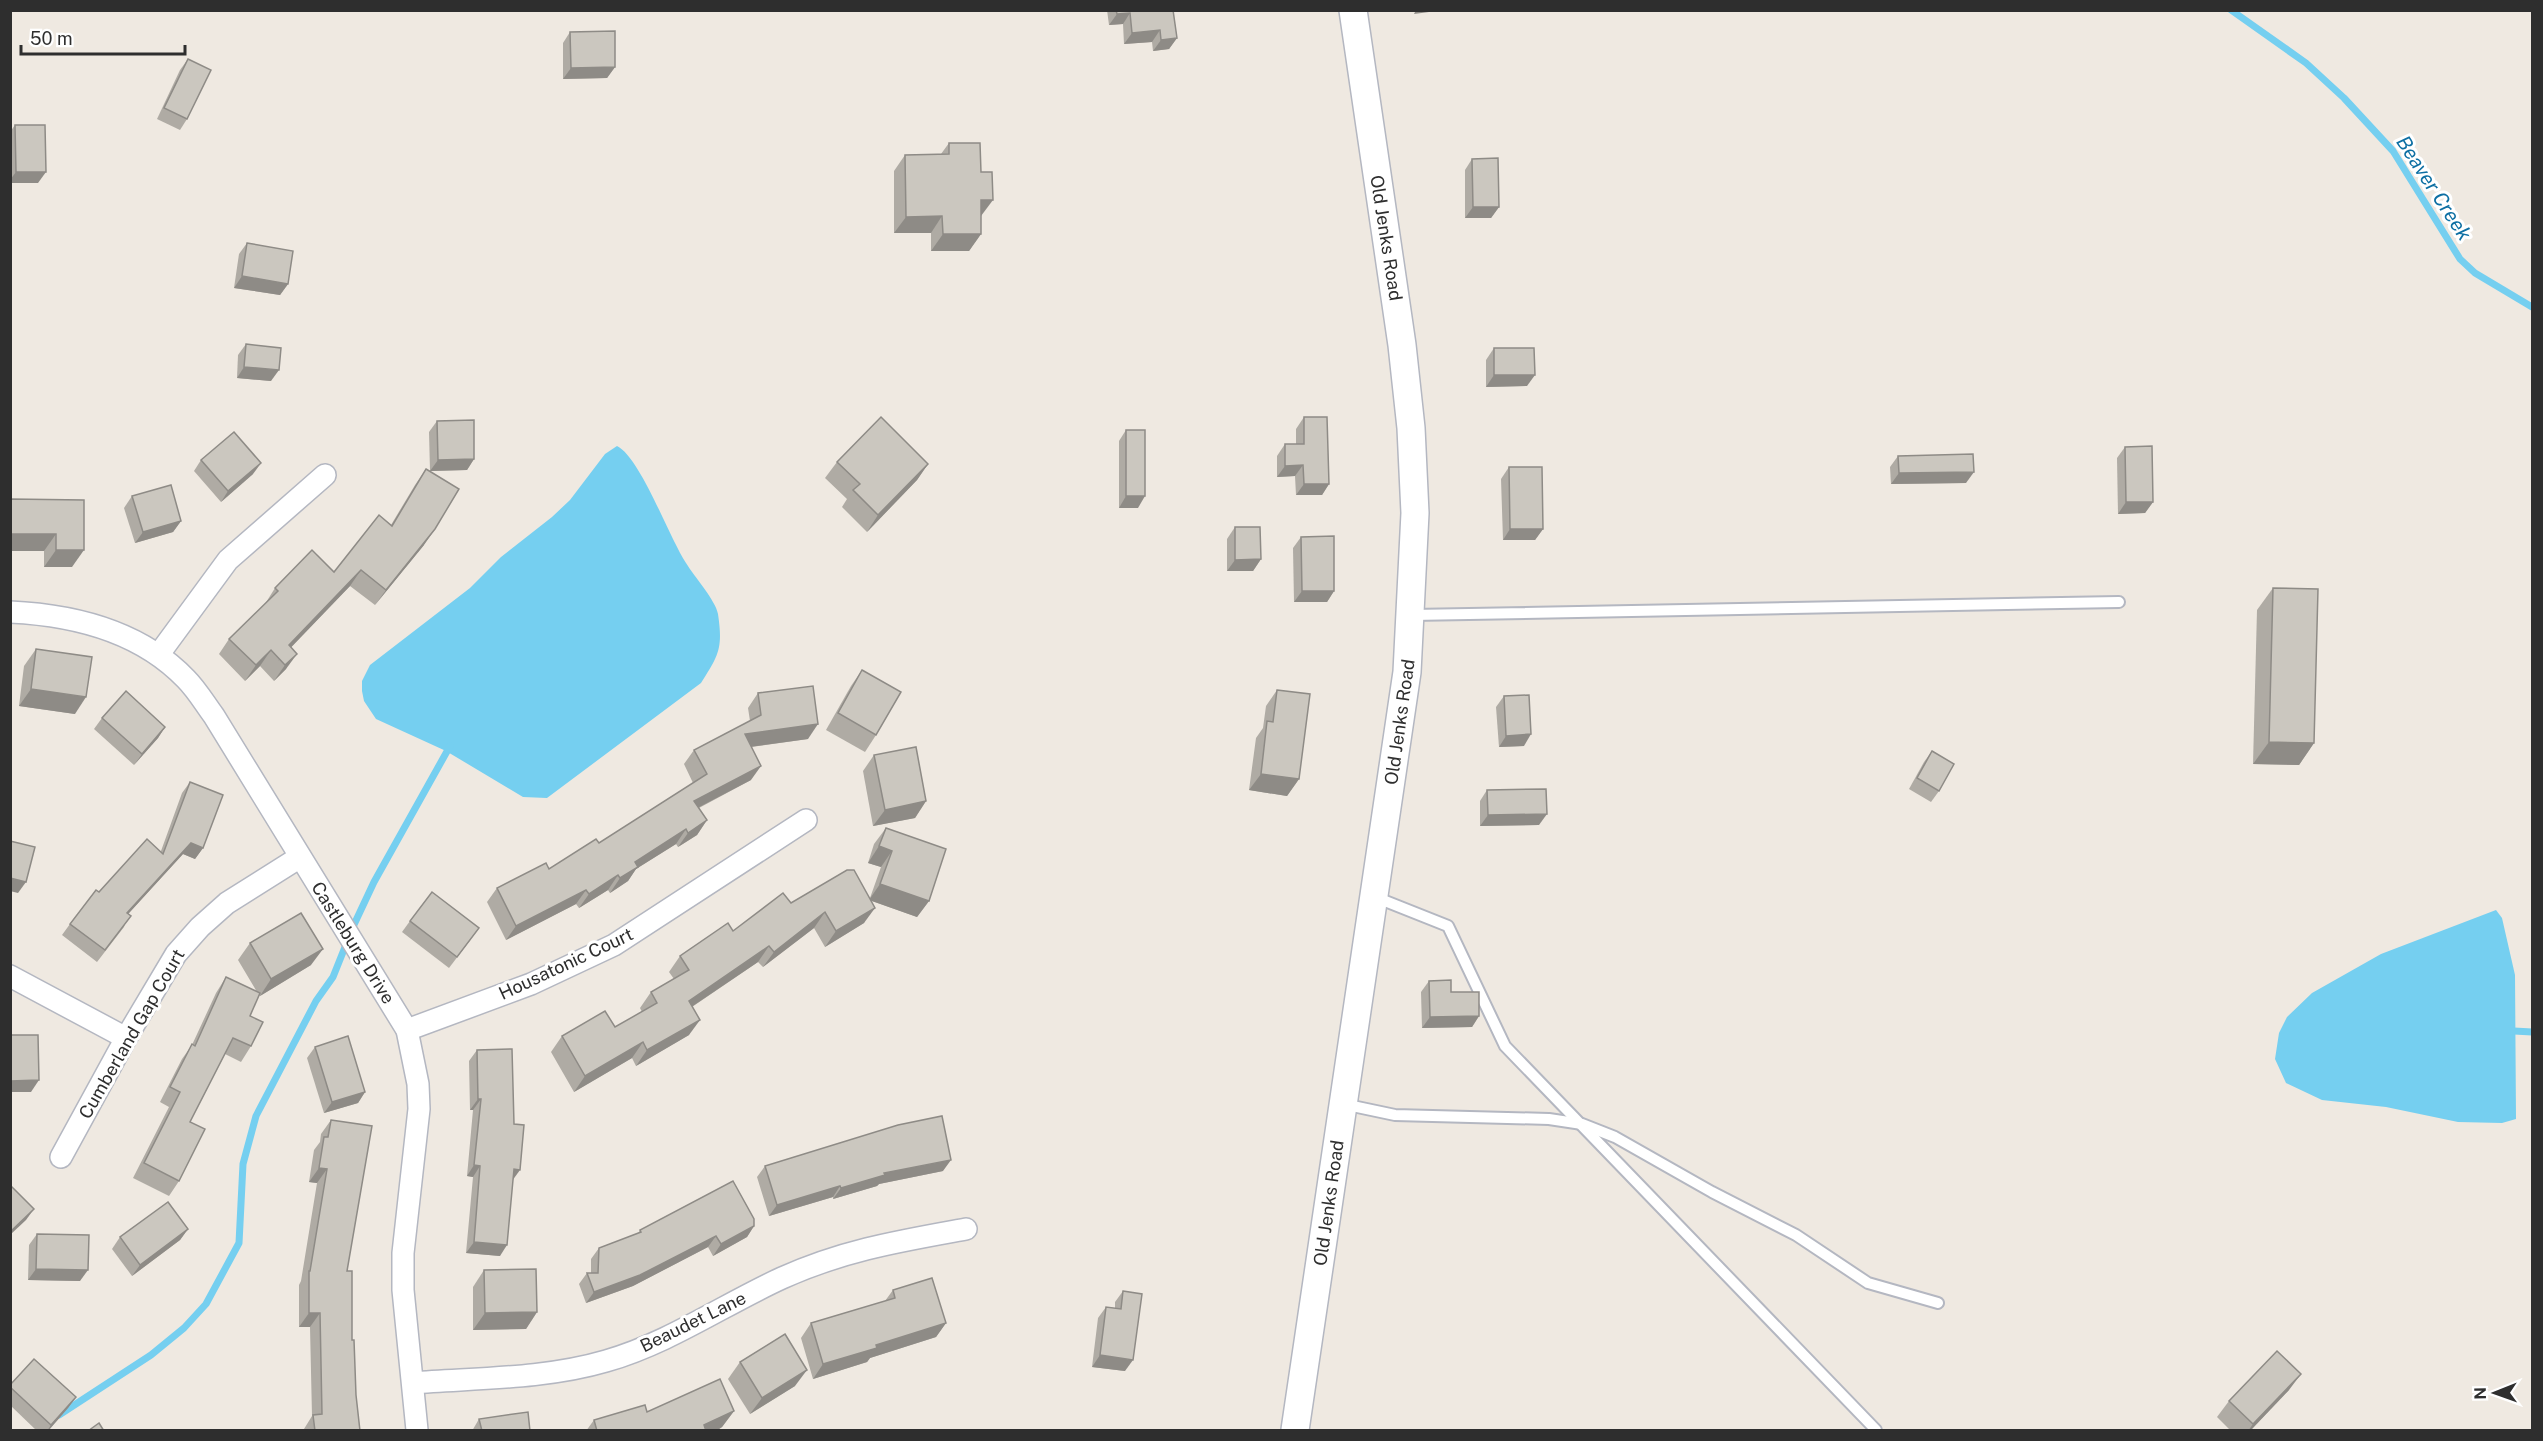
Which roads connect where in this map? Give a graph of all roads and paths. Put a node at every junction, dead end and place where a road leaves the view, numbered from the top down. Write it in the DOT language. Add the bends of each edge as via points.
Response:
graph roads {
  1 [pos="1353,10"];
  2 [pos="325,474"];
  3 [pos="2119,602"];
  4 [pos="10,612"];
  5 [pos="1412,615"];
  6 [pos="159,654"];
  7 [pos="806,820"];
  8 [pos="300,857"];
  9 [pos="1375,897"];
  10 [pos="10,976"];
  11 [pos="407,1030"];
  12 [pos="126,1038"];
  13 [pos="1343,1104"];
  14 [pos="1582,1125"];
  15 [pos="61,1157"];
  16 [pos="966,1229"];
  17 [pos="1938,1303"];
  18 [pos="413,1383"];
  19 [pos="417,1431"];
  20 [pos="1295,1431"];
  21 [pos="1876,1431"];
  1 -- 5 [label="street, Old Jenks Road" via="1411,428 1415,513"];
  2 -- 6 [label="street" via="228,560"];
  3 -- 5 [label="lane"];
  4 -- 6 [label="street, Castleburg Drive" via="82,620"];
  5 -- 9 [label="street, Old Jenks Road"];
  6 -- 8 [label="street, Castleburg Drive" via="188,680 214,716"];
  7 -- 11 [label="street, Housatonic Court" via="614,945 531,984"];
  8 -- 11 [label="street, Castleburg Drive"];
  8 -- 12 [label="street, Cumberland Gap Court" via="227,903 200,927 176,954"];
  9 -- 13 [label="street, Old Jenks Road"];
  9 -- 14 [label="lane" via="1448,926 1504,1046"];
  10 -- 12 [label="street"];
  11 -- 18 [label="street, Castleburg Drive" via="417,1075 419,1109 403,1253"];
  12 -- 15 [label="street, Cumberland Gap Court"];
  13 -- 14 [label="lane" via="1395,1115 1549,1119"];
  13 -- 20 [label="street, Old Jenks Road"];
  14 -- 17 [label="lane" via="1615,1137 1796,1235 1868,1283"];
  14 -- 21 [label="lane"];
  16 -- 18 [label="street, Beaudet Lane" via="870,1246 814,1264 642,1349 607,1361 547,1372"];
  18 -- 19 [label="street, Castleburg Drive"];
}
